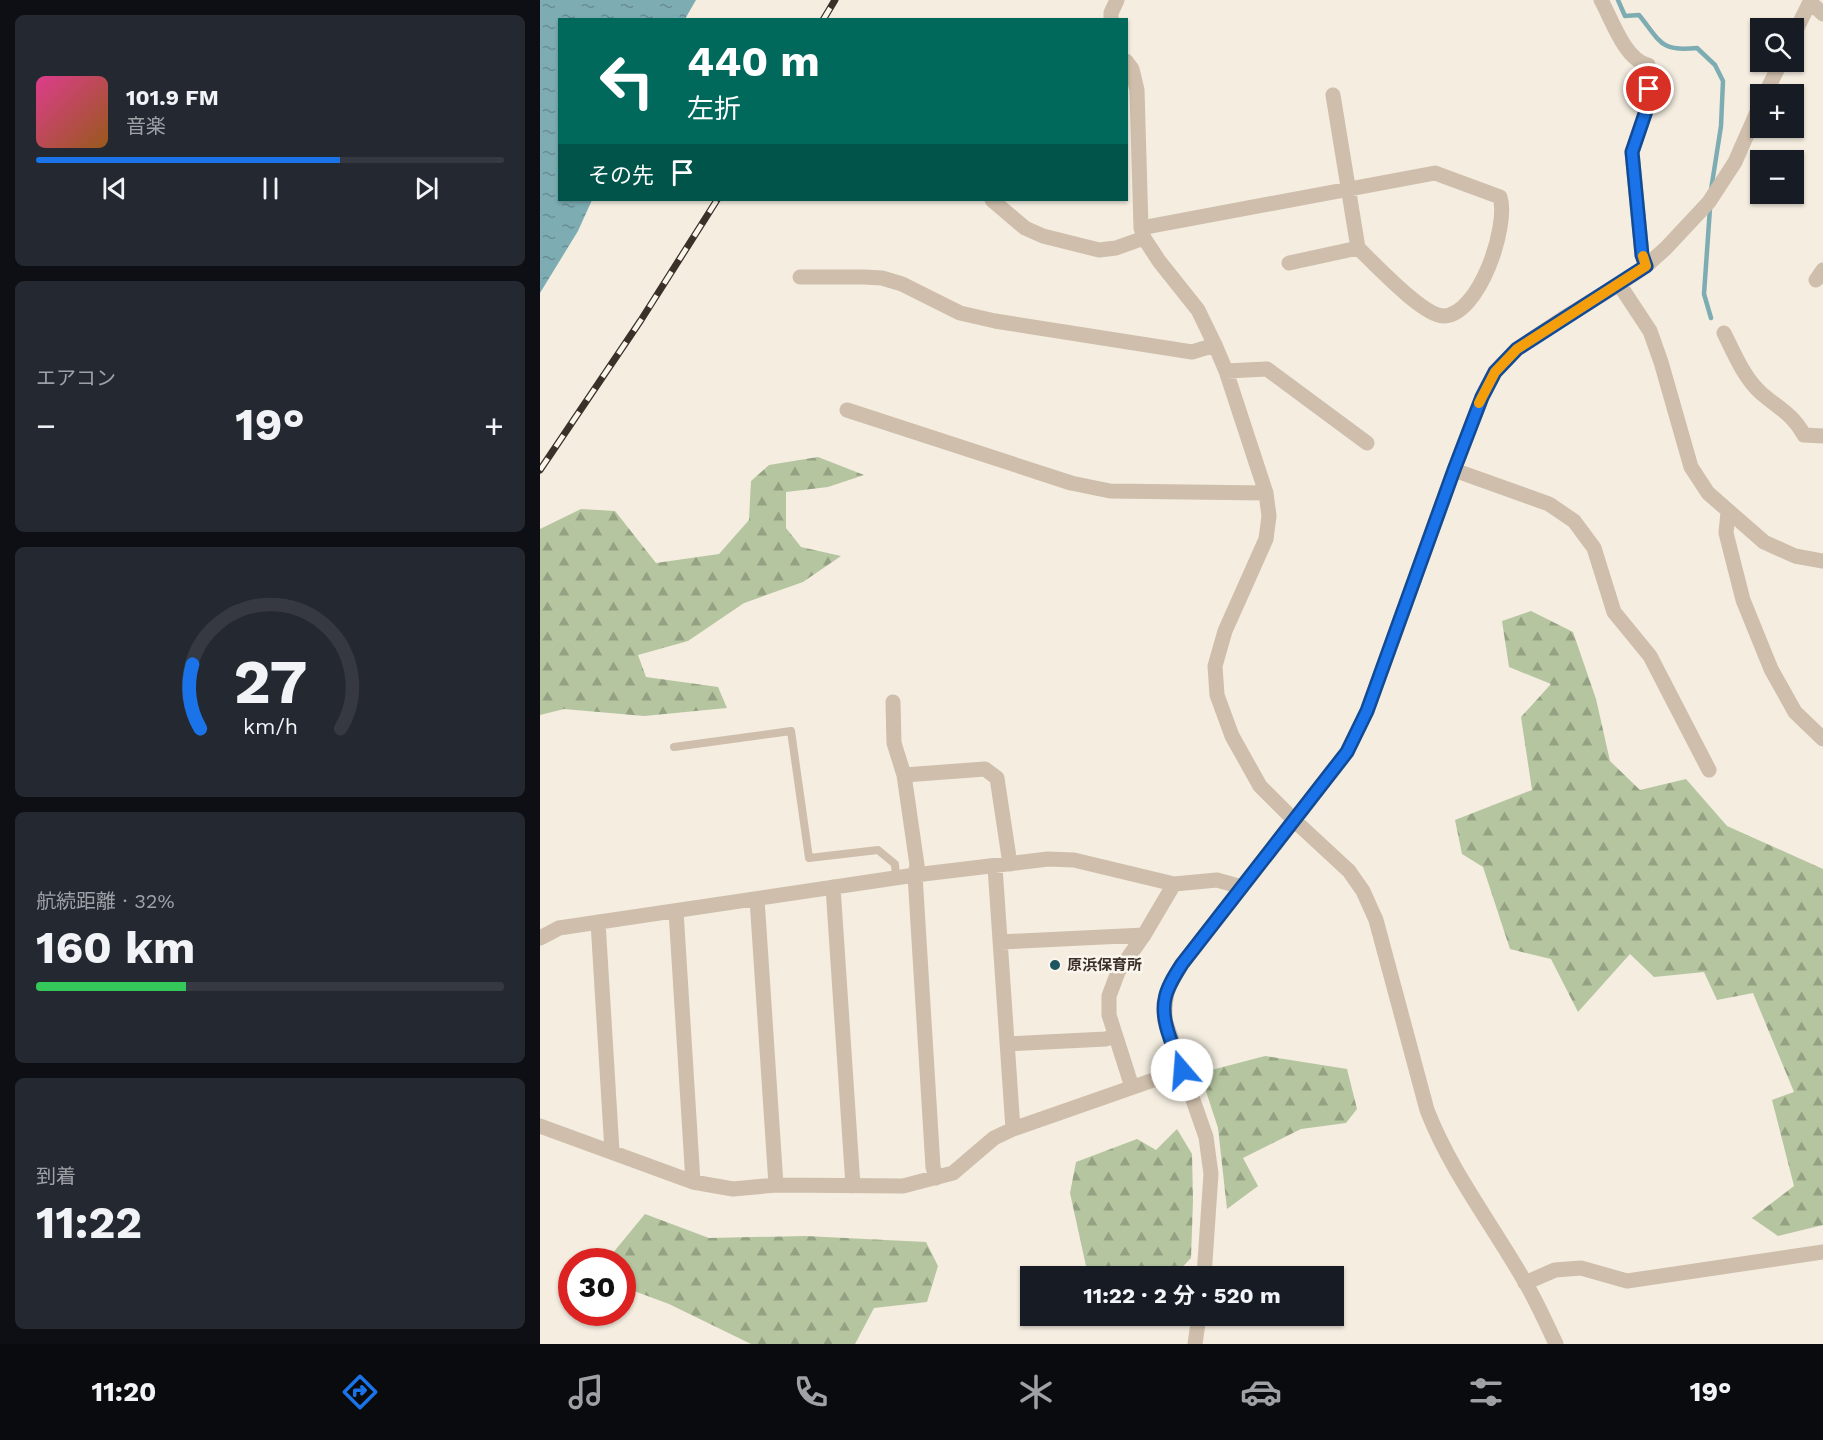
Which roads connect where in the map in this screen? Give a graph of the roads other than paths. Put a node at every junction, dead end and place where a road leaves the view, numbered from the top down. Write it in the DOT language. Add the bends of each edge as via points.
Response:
graph roads {
  1 [pos="1117,0"];
  2 [pos="1601,0"];
  3 [pos="1810,1"];
  4 [pos="1823,14"];
  5 [pos="1111,18"];
  6 [pos="1802,18"];
  7 [pos="1128,64"];
  8 [pos="1333,95"];
  9 [pos="1750,128"];
  10 [pos="1349,189"];
  11 [pos="993,201"];
  12 [pos="1142,233"];
  13 [pos="1358,248"];
  14 [pos="1289,263"];
  15 [pos="1646,266"];
  16 [pos="801,277"];
  17 [pos="1619,285"];
  18 [pos="1724,333"];
  19 [pos="1215,345"];
  20 [pos="1226,371"];
  21 [pos="847,410"];
  22 [pos="1823,436"];
  23 [pos="1367,442"];
  24 [pos="1454,470"];
  25 [pos="1266,493"];
  26 [pos="1728,512"];
  27 [pos="1823,561"];
  28 [pos="893,702"];
  29 [pos="1823,739"];
  30 [pos="674,747"];
  31 [pos="1709,770"];
  32 [pos="904,776"];
  33 [pos="1295,822"];
  34 [pos="1003,866"];
  35 [pos="915,875"];
  36 [pos="896,878"];
  37 [pos="1174,884"];
  38 [pos="833,887"];
  39 [pos="1242,887"];
  40 [pos="757,899"];
  41 [pos="676,911"];
  42 [pos="598,922"];
  43 [pos="1144,935"];
  44 [pos="540,938"];
  45 [pos="1000,942"];
  46 [pos="1116,1035"];
  47 [pos="1007,1044"];
  48 [pos="1182,1070"];
  49 [pos="1132,1087"];
  50 [pos="540,1126"];
  51 [pos="1013,1129"];
  52 [pos="612,1151"];
  53 [pos="936,1178"];
  54 [pos="693,1182"];
  55 [pos="776,1185"];
  56 [pos="853,1185"];
  57 [pos="1823,1252"];
  58 [pos="1205,1266"];
  59 [pos="1526,1282"];
  60 [pos="1198,1326"];
  61 [pos="1195,1344"];
  62 [pos="1556,1344"];
  1 -- 5 [label="street"];
  2 -- 15 [label="street" via="1627,50 1639,63 1648,64 1648,105 1632,152"];
  3 -- 4 [label="street"];
  3 -- 6 [label="street"];
  7 -- 12 [label="street" via="1137,90"];
  8 -- 10 [label="street"];
  9 -- 15 [label="street" via="1735,162 1709,202"];
  10 -- 12 [label="street"];
  10 -- 13 [label="street"];
  10 -- 13 [label="street" via="1435,173 1500,198 1503,206 1495,254 1470,300 1457,313 1442,316 1423,309"];
  11 -- 12 [label="street" via="1025,228 1099,250 1116,248"];
  12 -- 19 [label="street" via="1198,310"];
  13 -- 14 [label="street"];
  15 -- 17 [label="street"];
  16 -- 19 [label="street" via="882,278 960,313 995,321 1192,352"];
  17 -- 24 [label="street" via="1517,349 1495,372"];
  17 -- 26 [label="street" via="1650,331 1691,467 1708,493"];
  18 -- 22 [label="street" via="1740,365 1760,392 1797,421 1804,435"];
  19 -- 20 [label="street"];
  20 -- 23 [label="street" via="1267,369"];
  20 -- 25 [label="street"];
  21 -- 25 [label="street" via="1071,483 1110,491"];
  24 -- 31 [label="street" via="1549,504 1574,521 1594,548 1614,612 1650,656"];
  24 -- 33 [label="street" via="1367,711 1347,752"];
  25 -- 33 [label="street" via="1266,539 1225,632 1215,666 1217,695 1232,736 1260,786"];
  26 -- 27 [label="street" via="1764,542 1795,556"];
  26 -- 29 [label="street" via="1726,533 1743,600 1771,669 1796,712"];
  28 -- 32 [label="street" via="894,743"];
  30 -- 36 [label="lane" via="791,731 809,858 878,850 895,864"];
  32 -- 34 [label="street" via="986,769 997,778"];
  32 -- 35 [label="street" via="917,865"];
  33 -- 39 [label="street"];
  33 -- 59 [label="street" via="1349,871 1363,891 1376,920 1426,1110 1438,1139"];
  34 -- 35 [label="street"];
  34 -- 37 [label="street" via="1048,859 1074,860"];
  34 -- 45 [label="street"];
  35 -- 36 [label="street"];
  35 -- 53 [label="street"];
  36 -- 38 [label="street"];
  37 -- 39 [label="street" via="1217,880"];
  37 -- 43 [label="street"];
  38 -- 40 [label="street"];
  38 -- 56 [label="street"];
  39 -- 48 [label="street" via="1182,964 1164,1000 1166,1020"];
  40 -- 41 [label="street"];
  40 -- 55 [label="street"];
  41 -- 42 [label="street"];
  41 -- 54 [label="street"];
  42 -- 44 [label="street" via="559,928"];
  42 -- 52 [label="street"];
  43 -- 45 [label="street"];
  43 -- 46 [label="street" via="1118,972 1109,996 1109,1015"];
  45 -- 47 [label="street"];
  46 -- 47 [label="street" via="1106,1039"];
  46 -- 49 [label="street"];
  47 -- 51 [label="street"];
  48 -- 49 [label="street"];
  48 -- 58 [label="street" via="1206,1137 1212,1174"];
  49 -- 51 [label="street"];
  50 -- 52 [label="street"];
  51 -- 53 [label="street" via="994,1138 953,1173"];
  52 -- 54 [label="street"];
  53 -- 56 [label="street" via="903,1186"];
  54 -- 55 [label="street" via="733,1189"];
  55 -- 56 [label="street"];
  57 -- 59 [label="street" via="1627,1281 1581,1268 1556,1269"];
  59 -- 62 [label="street"];
  60 -- 61 [label="street"];
}
